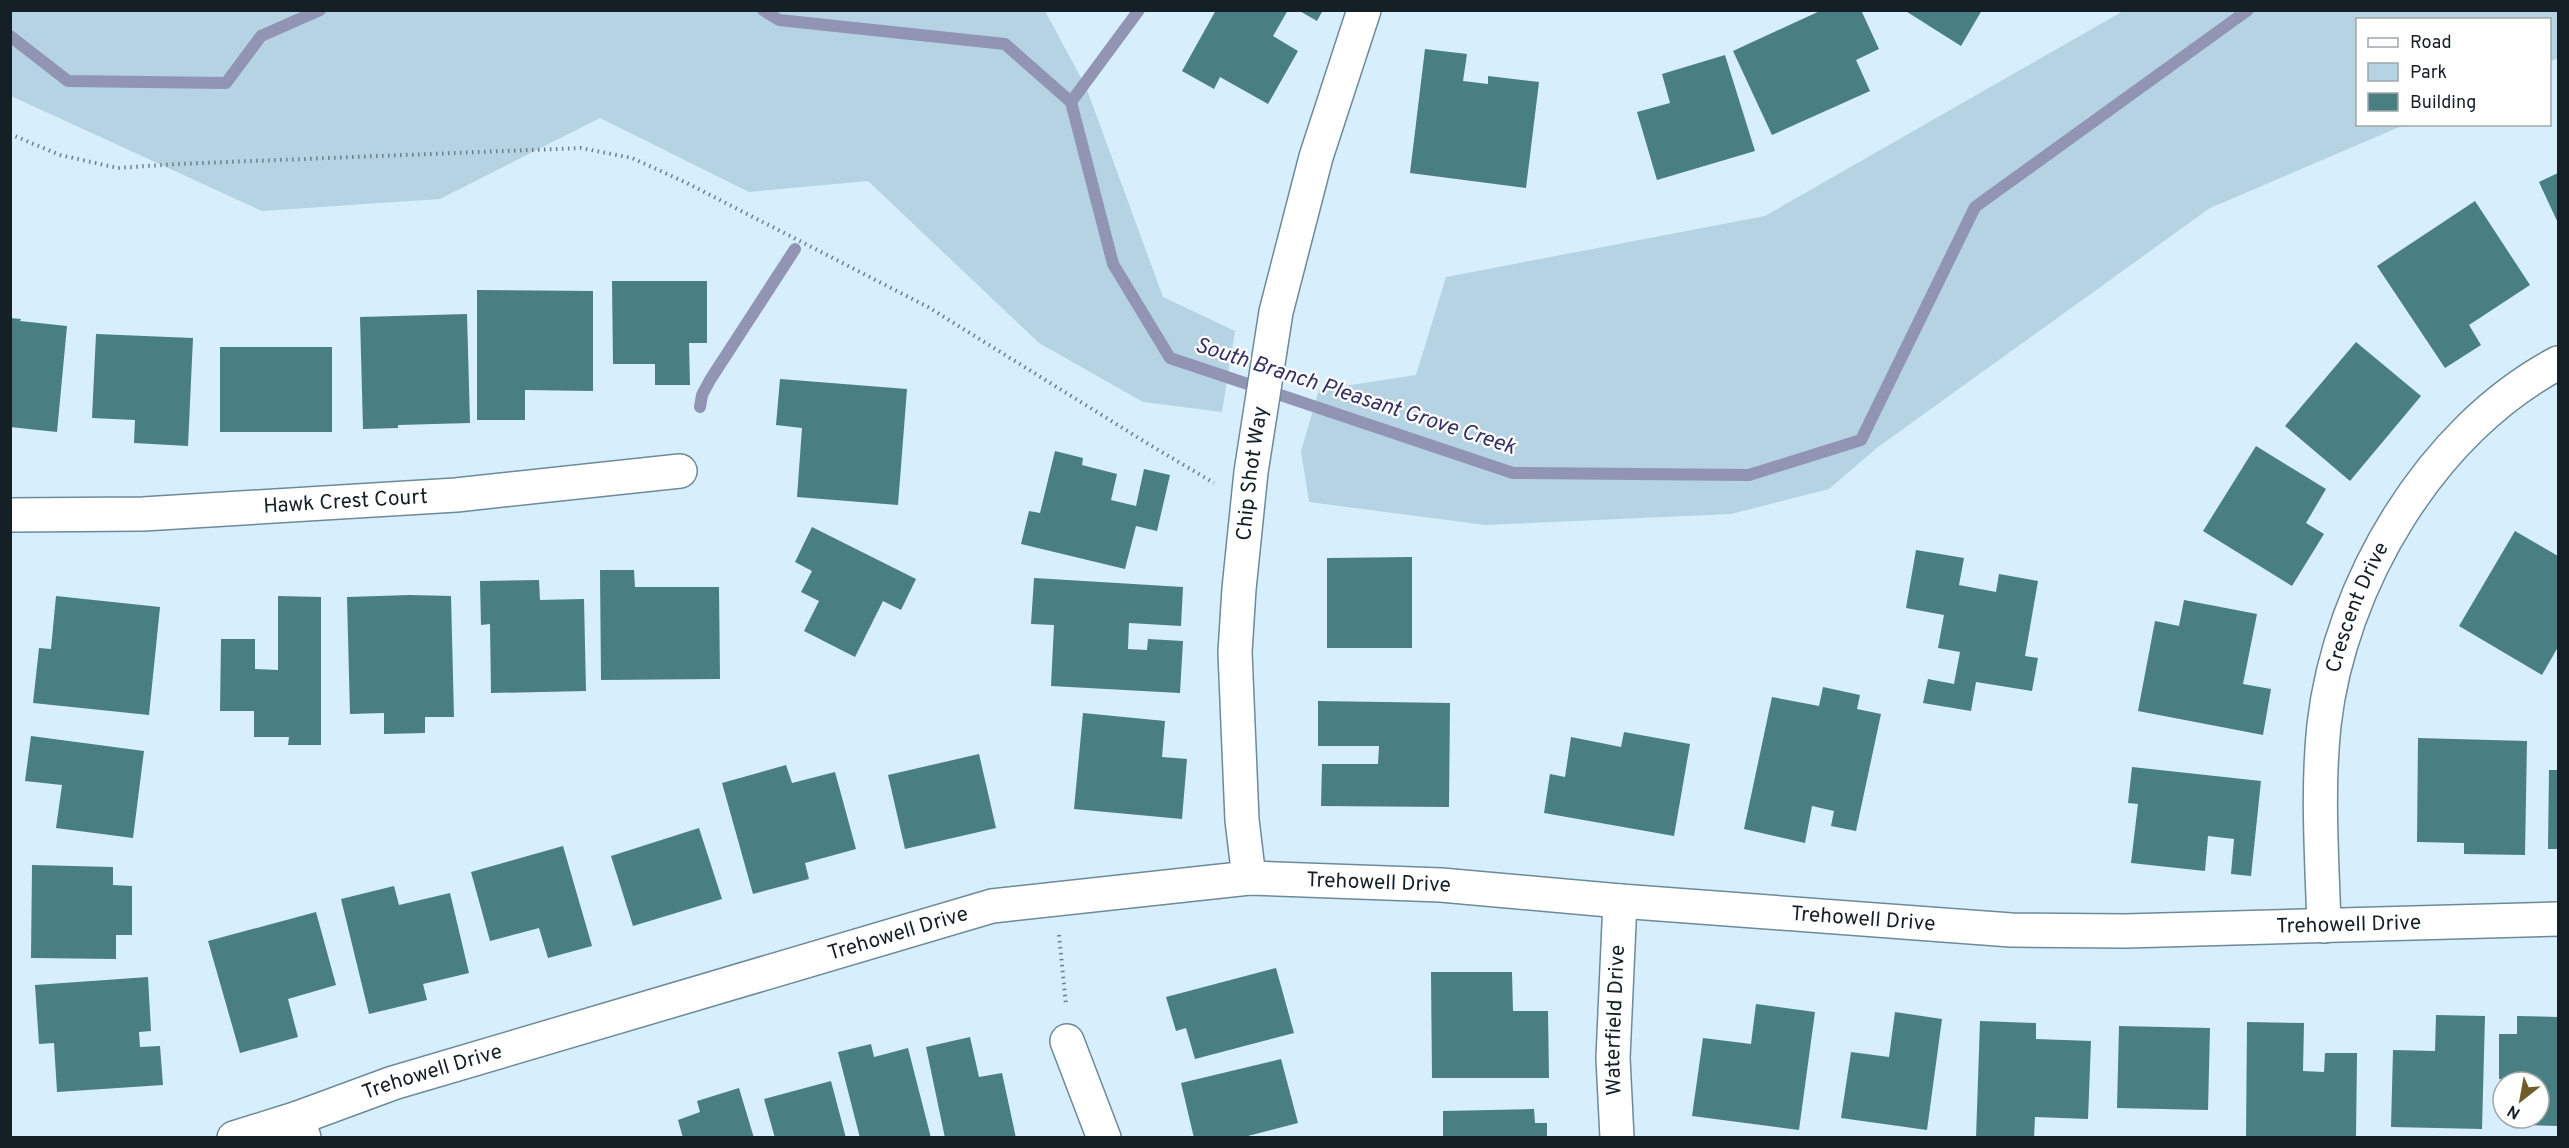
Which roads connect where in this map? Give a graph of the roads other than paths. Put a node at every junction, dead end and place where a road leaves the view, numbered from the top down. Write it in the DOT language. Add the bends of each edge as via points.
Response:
graph roads {
  1 [pos="1364,10"];
  2 [pos="2559,363"];
  3 [pos="680,471"];
  4 [pos="10,515"];
  5 [pos="1249,878"];
  6 [pos="1620,901"];
  7 [pos="2559,919"];
  8 [pos="2324,926"];
  9 [pos="1067,1041"];
  10 [pos="301,1128"];
  11 [pos="234,1137"];
  12 [pos="1104,1137"];
  13 [pos="1617,1137"];
  1 -- 5 [label="street, Chip Shot Way" via="1316,157 1276,312 1250,487 1235,652 1242,820"];
  2 -- 8 [label="street, Crescent Drive" via="2527,380 2473,427 2431,471 2388,535 2356,599 2337,656 2325,724 2321,789"];
  3 -- 4 [label="street, Hawk Crest Court" via="456,495 143,514"];
  5 -- 6 [label="street, Trehowell Drive" via="1441,885"];
  5 -- 10 [label="street, Trehowell Drive" via="992,906 393,1083"];
  6 -- 8 [label="street, Trehowell Drive" via="2012,930"];
  6 -- 13 [label="street, Waterfield Drive" via="1613,1058"];
  7 -- 8 [label="street, Trehowell Drive"];
  9 -- 12 [label="street"];
  10 -- 11 [label="street, Trehowell Drive"];
}
